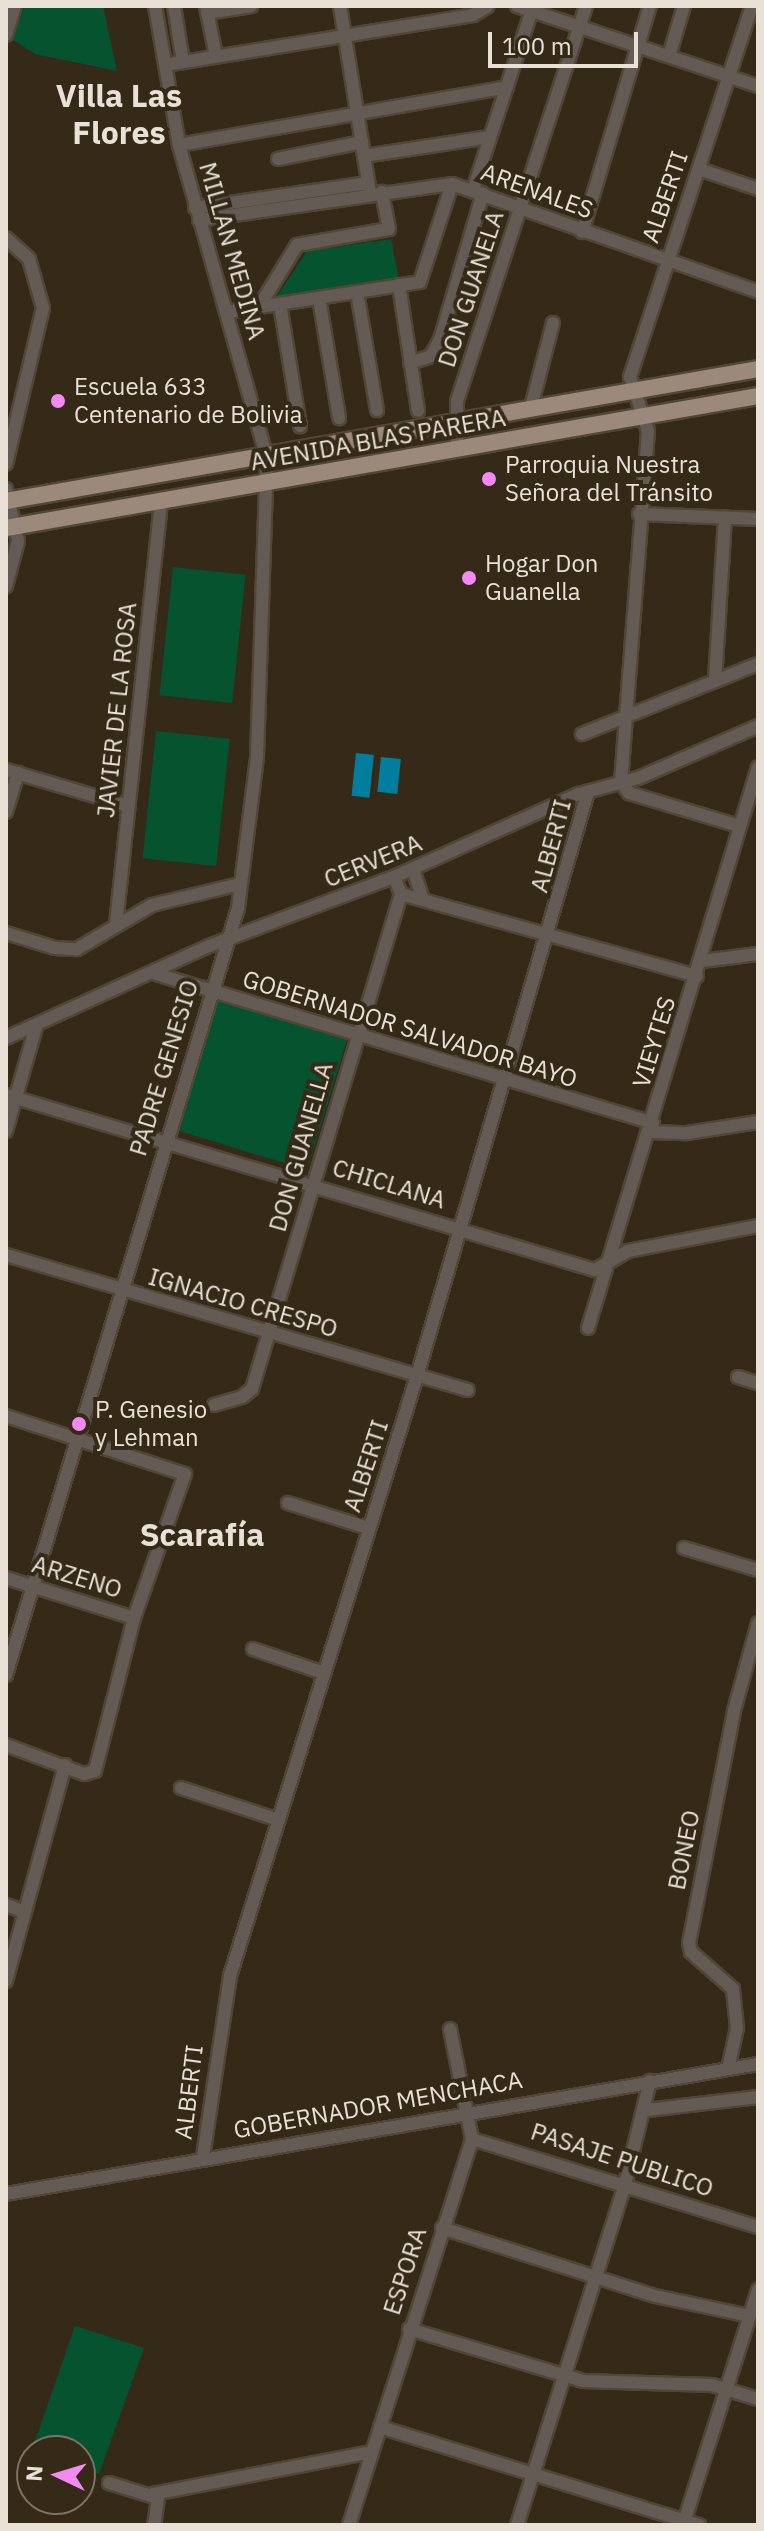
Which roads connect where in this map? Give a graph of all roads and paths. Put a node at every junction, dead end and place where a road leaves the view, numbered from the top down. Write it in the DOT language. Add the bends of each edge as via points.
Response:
graph roads {
  1 [pos="15,6"];
  2 [pos="155,6"];
  3 [pos="174,6"];
  4 [pos="251,6"];
  5 [pos="340,6"];
  6 [pos="488,6"];
  7 [pos="517,6"];
  8 [pos="586,6"];
  9 [pos="650,6"];
  10 [pos="684,6"];
  11 [pos="752,6"];
  12 [pos="532,8"];
  13 [pos="207,9"];
  14 [pos="579,27"];
  15 [pos="345,33"];
  16 [pos="6,34"];
  17 [pos="637,45"];
  18 [pos="216,56"];
  19 [pos="669,56"];
  20 [pos="183,62"];
  21 [pos="165,65"];
  22 [pos="729,76"];
  23 [pos="758,86"];
  24 [pos="507,87"];
  25 [pos="357,112"];
  26 [pos="490,137"];
  27 [pos="179,145"];
  28 [pos="363,149"];
  29 [pos="278,159"];
  30 [pos="699,169"];
  31 [pos="452,184"];
  32 [pos="374,189"];
  33 [pos="758,189"];
  34 [pos="478,191"];
  35 [pos="521,208"];
  36 [pos="197,214"];
  37 [pos="582,232"];
  38 [pos="6,238"];
  39 [pos="667,260"];
  40 [pos="399,285"];
  41 [pos="357,292"];
  42 [pos="758,292"];
  43 [pos="319,298"];
  44 [pos="280,304"];
  45 [pos="259,307"];
  46 [pos="227,312"];
  47 [pos="553,323"];
  48 [pos="410,363"];
  49 [pos="758,369"];
  50 [pos="632,393"];
  51 [pos="758,396"];
  52 [pos="377,410"];
  53 [pos="418,411"];
  54 [pos="530,411"];
  55 [pos="644,417"];
  56 [pos="339,418"];
  57 [pos="453,425"];
  58 [pos="300,426"];
  59 [pos="457,451"];
  60 [pos="267,458"];
  61 [pos="6,464"];
  62 [pos="268,483"];
  63 [pos="7,497"];
  64 [pos="161,500"];
  65 [pos="639,514"];
  66 [pos="725,517"];
  67 [pos="758,519"];
  68 [pos="12,527"];
  69 [pos="6,586"];
  70 [pos="758,664"];
  71 [pos="715,681"];
  72 [pos="627,715"];
  73 [pos="758,726"];
  74 [pos="582,734"];
  75 [pos="758,767"];
  76 [pos="12,772"];
  77 [pos="621,782"];
  78 [pos="754,790"];
  79 [pos="588,792"];
  80 [pos="129,806"];
  81 [pos="6,812"];
  82 [pos="739,826"];
  83 [pos="413,869"];
  84 [pos="394,877"];
  85 [pos="240,884"];
  86 [pos="401,894"];
  87 [pos="422,897"];
  88 [pos="116,924"];
  89 [pos="6,933"];
  90 [pos="550,934"];
  91 [pos="225,941"];
  92 [pos="758,954"];
  93 [pos="702,961"];
  94 [pos="156,974"];
  95 [pos="697,976"];
  96 [pos="211,993"];
  97 [pos="36,1027"];
  98 [pos="356,1037"];
  99 [pos="6,1038"];
  100 [pos="505,1081"];
  101 [pos="11,1096"];
  102 [pos="758,1122"];
  103 [pos="651,1128"];
  104 [pos="6,1131"];
  105 [pos="165,1140"];
  106 [pos="313,1184"];
  107 [pos="758,1226"];
  108 [pos="461,1229"];
  109 [pos="6,1255"];
  110 [pos="609,1263"];
  111 [pos="120,1290"];
  112 [pos="588,1328"];
  113 [pos="270,1335"];
  114 [pos="417,1376"];
  115 [pos="738,1377"];
  116 [pos="758,1383"];
  117 [pos="468,1390"];
  118 [pos="214,1405"];
  119 [pos="6,1416"];
  120 [pos="77,1440"];
  121 [pos="288,1503"];
  122 [pos="369,1528"];
  123 [pos="684,1548"];
  124 [pos="758,1570"];
  125 [pos="6,1578"];
  126 [pos="33,1586"];
  127 [pos="134,1618"];
  128 [pos="758,1623"];
  129 [pos="253,1649"];
  130 [pos="324,1673"];
  131 [pos="6,1675"];
  132 [pos="6,1745"];
  133 [pos="65,1765"];
  134 [pos="181,1788"];
  135 [pos="279,1820"];
  136 [pos="6,1905"];
  137 [pos="25,1912"];
  138 [pos="6,1981"];
  139 [pos="450,2029"];
  140 [pos="758,2064"];
  141 [pos="728,2069"];
  142 [pos="650,2081"];
  143 [pos="758,2097"];
  144 [pos="647,2110"];
  145 [pos="464,2113"];
  146 [pos="472,2139"];
  147 [pos="203,2157"];
  148 [pos="625,2184"];
  149 [pos="6,2194"];
  150 [pos="758,2227"];
  151 [pos="442,2228"];
  152 [pos="595,2279"];
  153 [pos="758,2290"];
  154 [pos="750,2316"];
  155 [pos="409,2329"];
  156 [pos="565,2376"];
  157 [pos="726,2389"];
  158 [pos="758,2399"];
  159 [pos="380,2427"];
  160 [pos="372,2452"];
  161 [pos="534,2475"];
  162 [pos="109,2483"];
  163 [pos="153,2494"];
  164 [pos="684,2523"];
  165 [pos="154,2525"];
  166 [pos="349,2525"];
  167 [pos="517,2525"];
  168 [pos="699,2525"];
  1 -- 16 [label="street"];
  2 -- 21 [label="street, MILLAN MEDINA"];
  3 -- 20 [label="street"];
  4 -- 13 [label="street"];
  5 -- 15 [label="street"];
  6 -- 15 [label="street" via="473,15"];
  7 -- 12 [label="street"];
  8 -- 14 [label="street, DON GUANELA"];
  9 -- 17 [label="street"];
  10 -- 19 [label="street"];
  11 -- 22 [label="street, ALBERTI"];
  12 -- 14 [label="street"];
  12 -- 24 [label="street"];
  13 -- 18 [label="street"];
  14 -- 17 [label="street"];
  14 -- 35 [label="street, DON GUANELA"];
  15 -- 18 [label="street"];
  15 -- 25 [label="street"];
  17 -- 19 [label="street"];
  17 -- 37 [label="street"];
  18 -- 20 [label="street"];
  19 -- 22 [label="street"];
  20 -- 21 [label="street"];
  21 -- 27 [label="street, MILLAN MEDINA"];
  22 -- 23 [label="street"];
  22 -- 30 [label="street, ALBERTI"];
  24 -- 25 [label="street"];
  24 -- 26 [label="street"];
  25 -- 27 [label="street"];
  25 -- 28 [label="street"];
  26 -- 28 [label="street"];
  26 -- 34 [label="street"];
  27 -- 36 [label="street, MILLAN MEDINA"];
  28 -- 29 [label="street"];
  28 -- 32 [label="street"];
  30 -- 33 [label="street"];
  30 -- 39 [label="street, ALBERTI"];
  31 -- 32 [label="street, ARENALES"];
  31 -- 34 [label="street, ARENALES"];
  31 -- 40 [label="street" via="420,282"];
  32 -- 36 [label="street, ARENALES"];
  32 -- 45 [label="street" via="389,229 297,245"];
  34 -- 35 [label="street, ARENALES"];
  34 -- 48 [label="street" via="440,340 431,356"];
  35 -- 37 [label="street, ARENALES"];
  35 -- 57 [label="street, DON GUANELA"];
  36 -- 46 [label="street, MILLAN MEDINA"];
  37 -- 39 [label="street, ARENALES"];
  38 -- 61 [label="street" via="29,259 43,308 41,335"];
  39 -- 42 [label="street, ARENALES"];
  39 -- 50 [label="street, ALBERTI" via="630,377"];
  40 -- 41 [label="street"];
  40 -- 48 [label="street"];
  41 -- 43 [label="street"];
  41 -- 52 [label="street"];
  43 -- 44 [label="street"];
  43 -- 56 [label="street"];
  44 -- 45 [label="street"];
  44 -- 58 [label="street"];
  45 -- 46 [label="street"];
  46 -- 60 [label="street, MILLAN MEDINA"];
  47 -- 54 [label="street"];
  48 -- 53 [label="street"];
  49 -- 50 [label="main road, AVENIDA BLAS PARERA"];
  50 -- 54 [label="main road, AVENIDA BLAS PARERA"];
  50 -- 55 [label="street"];
  51 -- 55 [label="main road, AVENIDA BLAS PARERA"];
  54 -- 57 [label="main road, AVENIDA BLAS PARERA"];
  55 -- 59 [label="main road, AVENIDA BLAS PARERA"];
  55 -- 65 [label="street" via="648,431"];
  57 -- 59 [label="street, DON GUANELA"];
  57 -- 60 [label="main road, AVENIDA BLAS PARERA"];
  59 -- 62 [label="main road, AVENIDA BLAS PARERA"];
  60 -- 62 [label="street, PADRE GENESIO"];
  60 -- 63 [label="main road, AVENIDA BLAS PARERA"];
  62 -- 64 [label="main road, AVENIDA BLAS PARERA"];
  62 -- 85 [label="street, PADRE GENESIO" via="262,502 266,552 257,757"];
  63 -- 68 [label="street"];
  64 -- 68 [label="main road, AVENIDA BLAS PARERA"];
  64 -- 80 [label="street, JAVIER DE LA ROSA"];
  65 -- 66 [label="street"];
  65 -- 72 [label="street"];
  66 -- 67 [label="street"];
  66 -- 71 [label="street"];
  68 -- 69 [label="street" via="18,546"];
  70 -- 71 [label="street"];
  71 -- 72 [label="street"];
  72 -- 74 [label="street"];
  72 -- 77 [label="street"];
  73 -- 77 [label="street, CERVERA"];
  75 -- 78 [label="street, VIEYTES"];
  76 -- 80 [label="street"];
  76 -- 81 [label="street"];
  77 -- 79 [label="street, CERVERA"];
  77 -- 82 [label="street" via="629,793"];
  78 -- 82 [label="street, VIEYTES"];
  79 -- 83 [label="street, CERVERA"];
  79 -- 90 [label="street, ALBERTI"];
  80 -- 88 [label="street, JAVIER DE LA ROSA"];
  82 -- 93 [label="street, VIEYTES"];
  83 -- 84 [label="street, CERVERA"];
  83 -- 87 [label="street"];
  84 -- 86 [label="street"];
  84 -- 91 [label="street, CERVERA"];
  85 -- 88 [label="street" via="152,905"];
  85 -- 91 [label="street, PADRE GENESIO"];
  86 -- 87 [label="street"];
  86 -- 98 [label="street, DON GUANELLA"];
  87 -- 90 [label="street"];
  88 -- 89 [label="street" via="77,949"];
  90 -- 95 [label="street"];
  90 -- 100 [label="street, ALBERTI"];
  91 -- 94 [label="street, CERVERA"];
  91 -- 96 [label="street, PADRE GENESIO"];
  92 -- 93 [label="street"];
  93 -- 95 [label="street, VIEYTES"];
  94 -- 96 [label="street, GOBERNADOR SALVADOR BAYO"];
  94 -- 97 [label="street, CERVERA"];
  95 -- 103 [label="street, VIEYTES"];
  96 -- 98 [label="street, GOBERNADOR SALVADOR BAYO"];
  96 -- 105 [label="street, PADRE GENESIO"];
  97 -- 99 [label="street, CERVERA"];
  97 -- 101 [label="street"];
  98 -- 100 [label="street, GOBERNADOR SALVADOR BAYO"];
  98 -- 106 [label="street, DON GUANELLA"];
  100 -- 103 [label="street, GOBERNADOR SALVADOR BAYO"];
  100 -- 108 [label="street, ALBERTI"];
  101 -- 104 [label="street"];
  101 -- 105 [label="street, CHICLANA"];
  102 -- 103 [label="street, GOBERNADOR SALVADOR BAYO" via="687,1133"];
  103 -- 110 [label="street, VIEYTES"];
  105 -- 106 [label="street, CHICLANA"];
  105 -- 111 [label="street, PADRE GENESIO"];
  106 -- 108 [label="street, CHICLANA"];
  106 -- 113 [label="street, DON GUANELLA"];
  107 -- 110 [label="street, CHICLANA" via="628,1251"];
  108 -- 110 [label="street, CHICLANA" via="595,1270"];
  108 -- 114 [label="street, ALBERTI"];
  109 -- 111 [label="street, IGNACIO CRESPO"];
  110 -- 112 [label="street, VIEYTES"];
  111 -- 113 [label="street, IGNACIO CRESPO"];
  111 -- 120 [label="street, PADRE GENESIO"];
  113 -- 114 [label="street, IGNACIO CRESPO"];
  113 -- 118 [label="street, DON GUANELLA" via="249,1394"];
  114 -- 117 [label="street, IGNACIO CRESPO"];
  114 -- 122 [label="street, ALBERTI"];
  115 -- 116 [label="street"];
  119 -- 120 [label="street"];
  120 -- 126 [label="street, PADRE GENESIO"];
  120 -- 127 [label="street" via="185,1474"];
  121 -- 122 [label="street"];
  122 -- 130 [label="street, ALBERTI"];
  123 -- 124 [label="street"];
  125 -- 126 [label="street, ARZENO"];
  126 -- 127 [label="street, ARZENO"];
  126 -- 131 [label="street, PADRE GENESIO"];
  127 -- 133 [label="street" via="91,1774"];
  128 -- 141 [label="street, BONEO" via="734,1711 689,1943 691,1952 733,1989 737,2028"];
  129 -- 130 [label="street"];
  130 -- 135 [label="street, ALBERTI"];
  132 -- 133 [label="street"];
  133 -- 137 [label="street"];
  134 -- 135 [label="street"];
  135 -- 147 [label="street, ALBERTI" via="225,1994"];
  136 -- 137 [label="street"];
  137 -- 138 [label="street"];
  139 -- 145 [label="street"];
  140 -- 141 [label="street, GOBERNADOR MENCHACA"];
  141 -- 142 [label="street, GOBERNADOR MENCHACA"];
  142 -- 144 [label="street"];
  142 -- 145 [label="street, GOBERNADOR MENCHACA"];
  143 -- 144 [label="street"];
  144 -- 148 [label="street"];
  145 -- 146 [label="street"];
  145 -- 147 [label="street, GOBERNADOR MENCHACA"];
  146 -- 148 [label="street, PASAJE PUBLICO"];
  146 -- 151 [label="street, ESPORA"];
  147 -- 149 [label="street, GOBERNADOR MENCHACA"];
  148 -- 150 [label="street, PASAJE PUBLICO"];
  148 -- 152 [label="street"];
  151 -- 152 [label="street"];
  151 -- 155 [label="street, ESPORA"];
  152 -- 154 [label="street"];
  152 -- 156 [label="street"];
  153 -- 154 [label="street"];
  154 -- 157 [label="street"];
  155 -- 156 [label="street"];
  155 -- 159 [label="street, ESPORA"];
  156 -- 157 [label="street"];
  156 -- 161 [label="street"];
  157 -- 158 [label="street"];
  157 -- 164 [label="street"];
  159 -- 160 [label="street, ESPORA"];
  159 -- 161 [label="street"];
  160 -- 163 [label="street"];
  160 -- 166 [label="street, ESPORA"];
  161 -- 164 [label="street"];
  161 -- 167 [label="street"];
  162 -- 163 [label="street"];
  163 -- 165 [label="street" via="158,2498"];
  164 -- 168 [label="street"];
}
